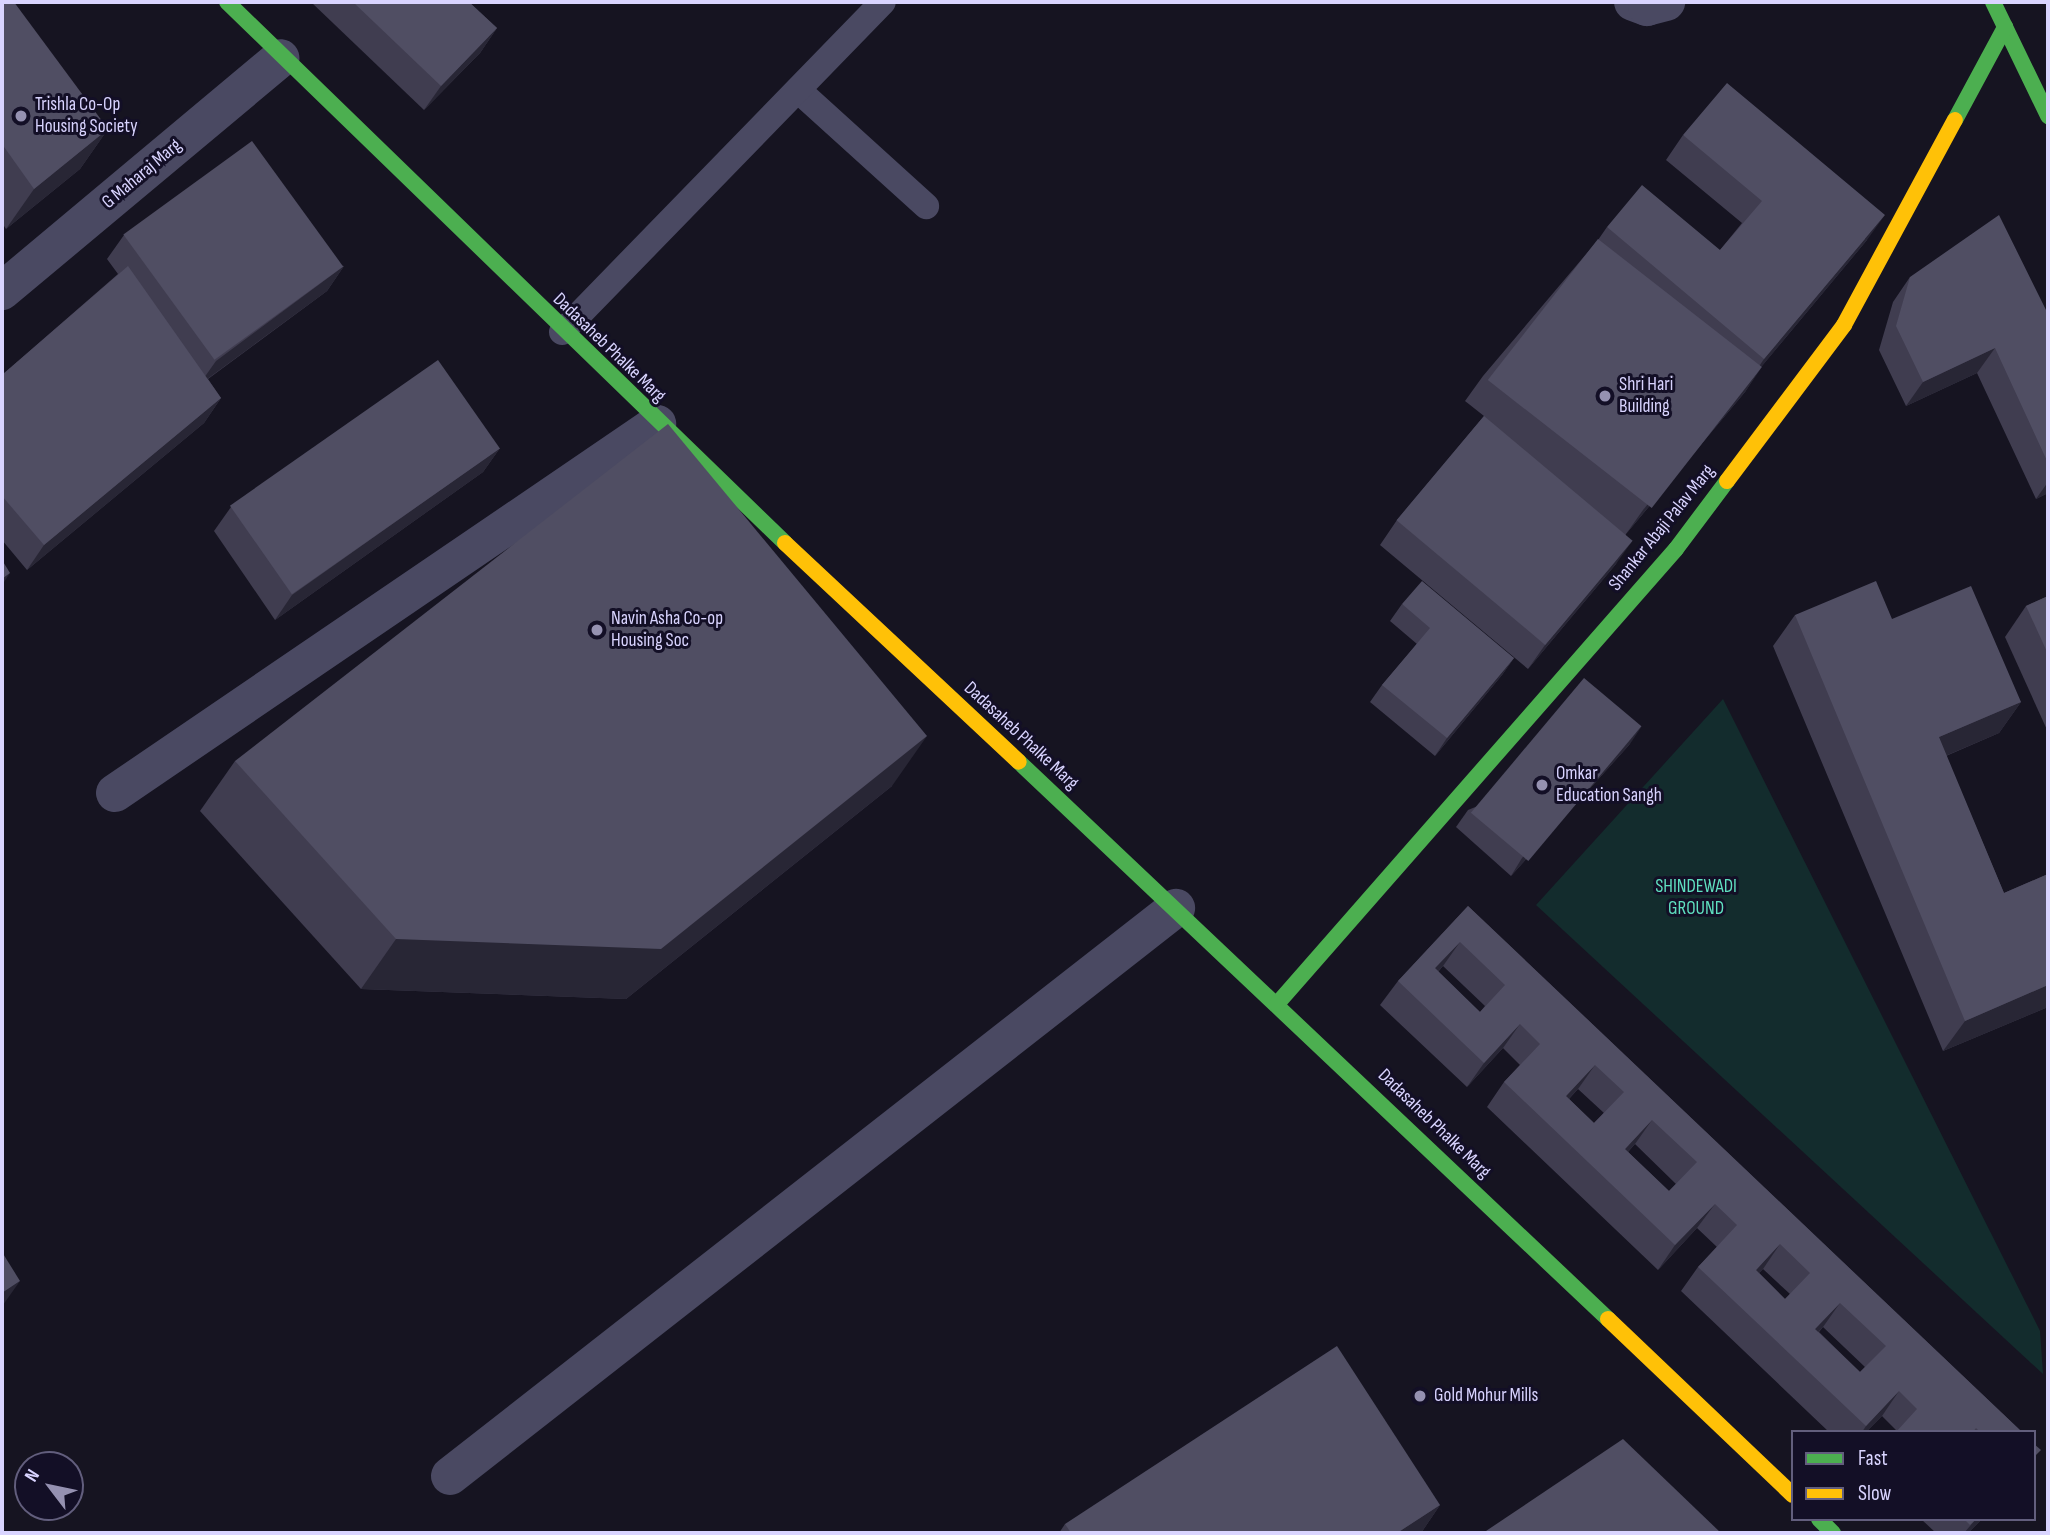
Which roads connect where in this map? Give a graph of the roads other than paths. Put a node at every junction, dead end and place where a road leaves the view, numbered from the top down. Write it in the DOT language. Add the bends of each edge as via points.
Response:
graph roads {
  1 [pos="227,2"];
  2 [pos="1633,2"];
  3 [pos="1666,2"];
  4 [pos="1993,2"];
  5 [pos="880,3"];
  6 [pos="2005,27"];
  7 [pos="281,58"];
  8 [pos="798,90"];
  9 [pos="2048,116"];
  10 [pos="926,206"];
  11 [pos="2,291"];
  12 [pos="562,332"];
  13 [pos="657,424"];
  14 [pos="115,793"];
  15 [pos="1176,908"];
  16 [pos="1277,1004"];
  17 [pos="450,1476"];
  18 [pos="1791,1493"];
  1 -- 7 [label="main road, Dadasaheb Phalke Marg"];
  2 -- 3 [label="street" via="1647,8"];
  4 -- 6 [label="main road"];
  5 -- 8 [label="lane"];
  6 -- 9 [label="main road"];
  6 -- 16 [label="main road, Shankar Abaji Palav Marg" via="1828,346 1676,549"];
  7 -- 11 [label="street, G Maharaj Marg"];
  7 -- 12 [label="main road, Dadasaheb Phalke Marg"];
  8 -- 10 [label="lane"];
  8 -- 12 [label="lane"];
  12 -- 13 [label="main road, Dadasaheb Phalke Marg"];
  13 -- 14 [label="street"];
  13 -- 15 [label="main road, Dadasaheb Phalke Marg"];
  15 -- 16 [label="main road, Dadasaheb Phalke Marg"];
  15 -- 17 [label="street"];
  16 -- 18 [label="main road, Dadasaheb Phalke Marg"];
}
